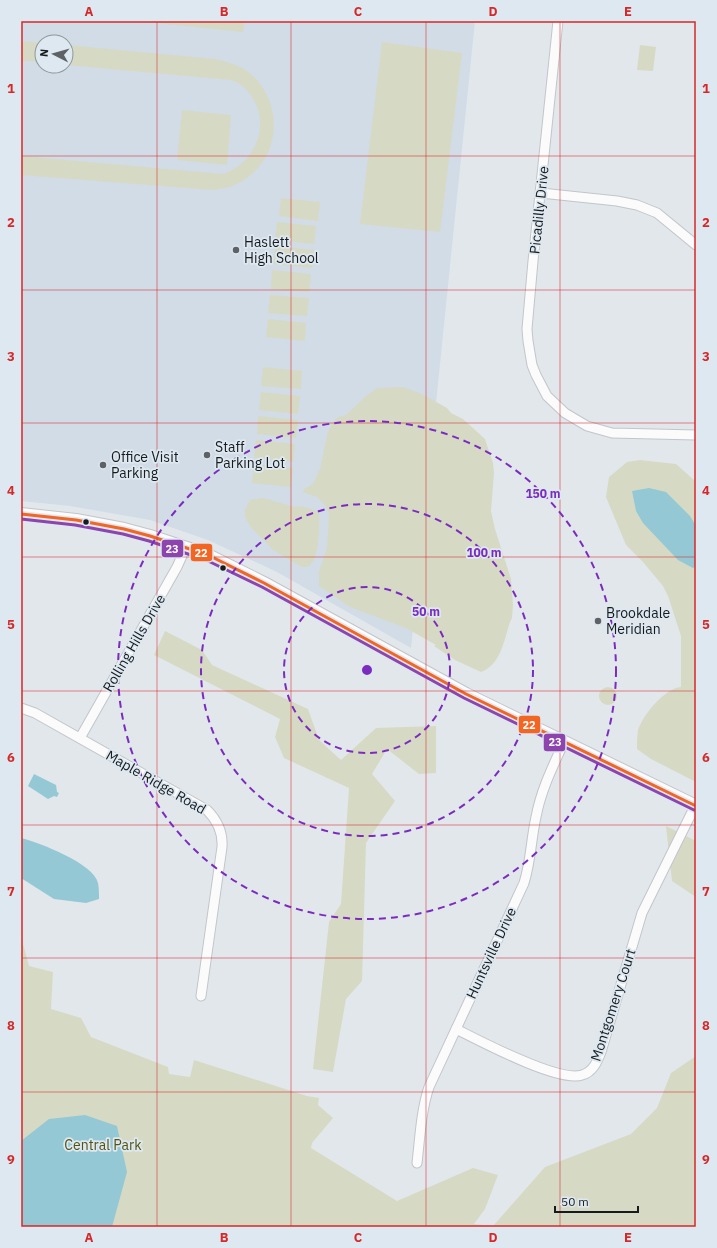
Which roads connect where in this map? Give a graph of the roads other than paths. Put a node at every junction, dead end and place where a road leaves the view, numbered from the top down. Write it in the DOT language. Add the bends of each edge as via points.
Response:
graph roads {
  1 [pos="558,21"];
  2 [pos="541,193"];
  3 [pos="696,245"];
  4 [pos="696,435"];
  5 [pos="21,514"];
  6 [pos="186,547"];
  7 [pos="21,708"];
  8 [pos="80,738"];
  9 [pos="564,742"];
  10 [pos="696,806"];
  11 [pos="201,996"];
  12 [pos="456,1029"];
  13 [pos="417,1163"];
  1 -- 2 [label="street, Picadilly Drive"];
  2 -- 3 [label="street" via="637,204 657,213"];
  2 -- 4 [label="street, Picadilly Drive" via="527,329 532,364 547,396 575,420 599,430 622,434"];
  5 -- 6 [label="main road" via="124,529"];
  6 -- 8 [label="street, Rolling Hills Drive" via="177,568"];
  6 -- 9 [label="main road" via="264,583 466,694"];
  7 -- 8 [label="street, Maple Ridge Road"];
  8 -- 11 [label="street, Maple Ridge Road" via="207,810 219,826 222,847"];
  9 -- 10 [label="main road"];
  9 -- 12 [label="street, Huntsville Drive" via="539,802 524,883"];
  10 -- 12 [label="street, Montgomery Court" via="642,913 601,1052 590,1071 577,1077 549,1071 517,1059"];
  12 -- 13 [label="street, Huntsville Drive" via="426,1096"];
}
